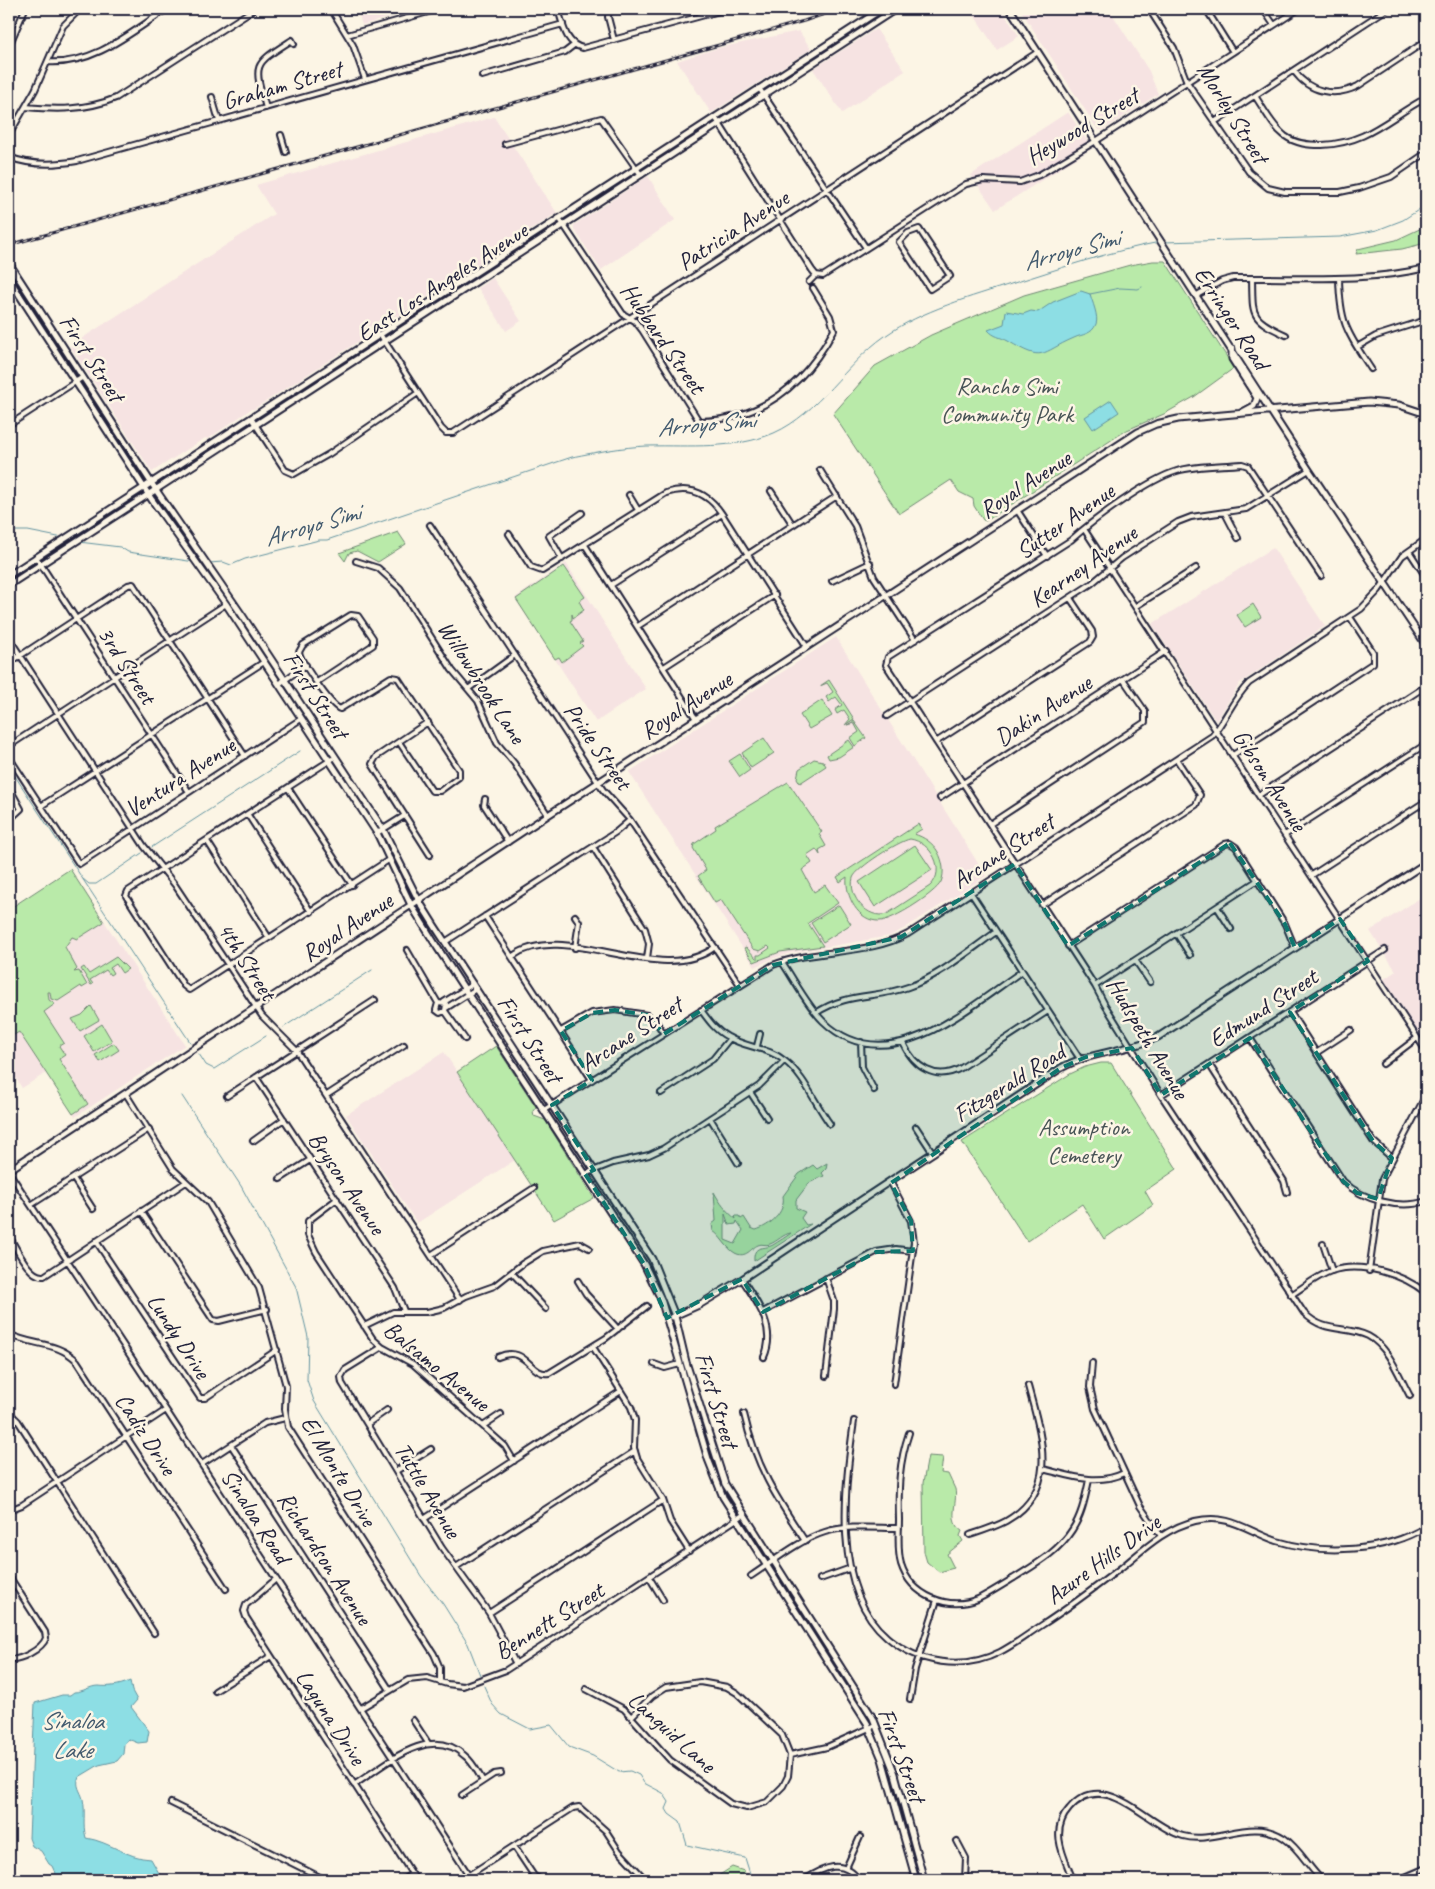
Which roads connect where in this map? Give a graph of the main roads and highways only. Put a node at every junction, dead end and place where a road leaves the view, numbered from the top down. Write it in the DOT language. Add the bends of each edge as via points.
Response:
graph roads {
  1 [pos="882,9"];
  2 [pos="896,9"];
  3 [pos="1010,9"];
  4 [pos="9,263"];
  5 [pos="470,276"];
  6 [pos="9,279"];
  7 [pos="476,280"];
  8 [pos="1232,349"];
  9 [pos="1272,411"];
  10 [pos="1238,414"];
  11 [pos="1426,414"];
  12 [pos="151,483"];
  13 [pos="145,487"];
  14 [pos="156,490"];
  15 [pos="149,494"];
  16 [pos="9,575"];
  17 [pos="9,585"];
  18 [pos="1426,645"];
  19 [pos="1426,863"];
  20 [pos="419,901"];
  21 [pos="411,905"];
  22 [pos="9,1171"];
  23 [pos="675,1316"];
  24 [pos="667,1318"];
  25 [pos="916,1880"];
  26 [pos="924,1880"];
  1 -- 5 [label="main road, East Los Angeles Avenue"];
  2 -- 7 [label="main road, East Los Angeles Avenue"];
  3 -- 8 [label="main road, Erringer Road"];
  4 -- 12 [label="main road, First Street"];
  5 -- 7 [label="main road"];
  5 -- 12 [label="main road, East Los Angeles Avenue"];
  6 -- 13 [label="main road, First Street"];
  7 -- 14 [label="main road, East Los Angeles Avenue"];
  8 -- 9 [label="main road, Erringer Road"];
  8 -- 10 [label="main road" via="1232,359 1257,398 1254,406"];
  9 -- 10 [label="main road, Royal Avenue"];
  9 -- 11 [label="main road, Royal Avenue" via="1369,402 1398,405"];
  9 -- 18 [label="main road, Erringer Road"];
  10 -- 20 [label="main road, Royal Avenue" via="1178,419 1146,428"];
  12 -- 13 [label="main road, East Los Angeles Avenue"];
  12 -- 14 [label="main road, First Street"];
  13 -- 15 [label="main road, First Street"];
  13 -- 16 [label="main road, East Los Angeles Avenue"];
  14 -- 15 [label="main road, East Los Angeles Avenue"];
  14 -- 20 [label="main road, First Street" via="384,829"];
  15 -- 17 [label="main road, East Los Angeles Avenue"];
  15 -- 21 [label="main road, First Street" via="226,604 376,833"];
  19 -- 23 [label="main road, Fitzgerald Road" via="1158,1037 1132,1048 1080,1059 1061,1068 742,1279"];
  20 -- 21 [label="main road, Royal Avenue"];
  20 -- 23 [label="main road, First Street" via="652,1259"];
  21 -- 22 [label="main road, Royal Avenue"];
  21 -- 24 [label="main road, First Street" via="644,1264"];
  23 -- 24 [label="main road, Fitzgerald Road"];
  23 -- 26 [label="main road, First Street" via="721,1473 743,1515 876,1724 895,1774"];
  24 -- 25 [label="main road, First Street" via="714,1476 737,1520 869,1728 882,1759"];
}
